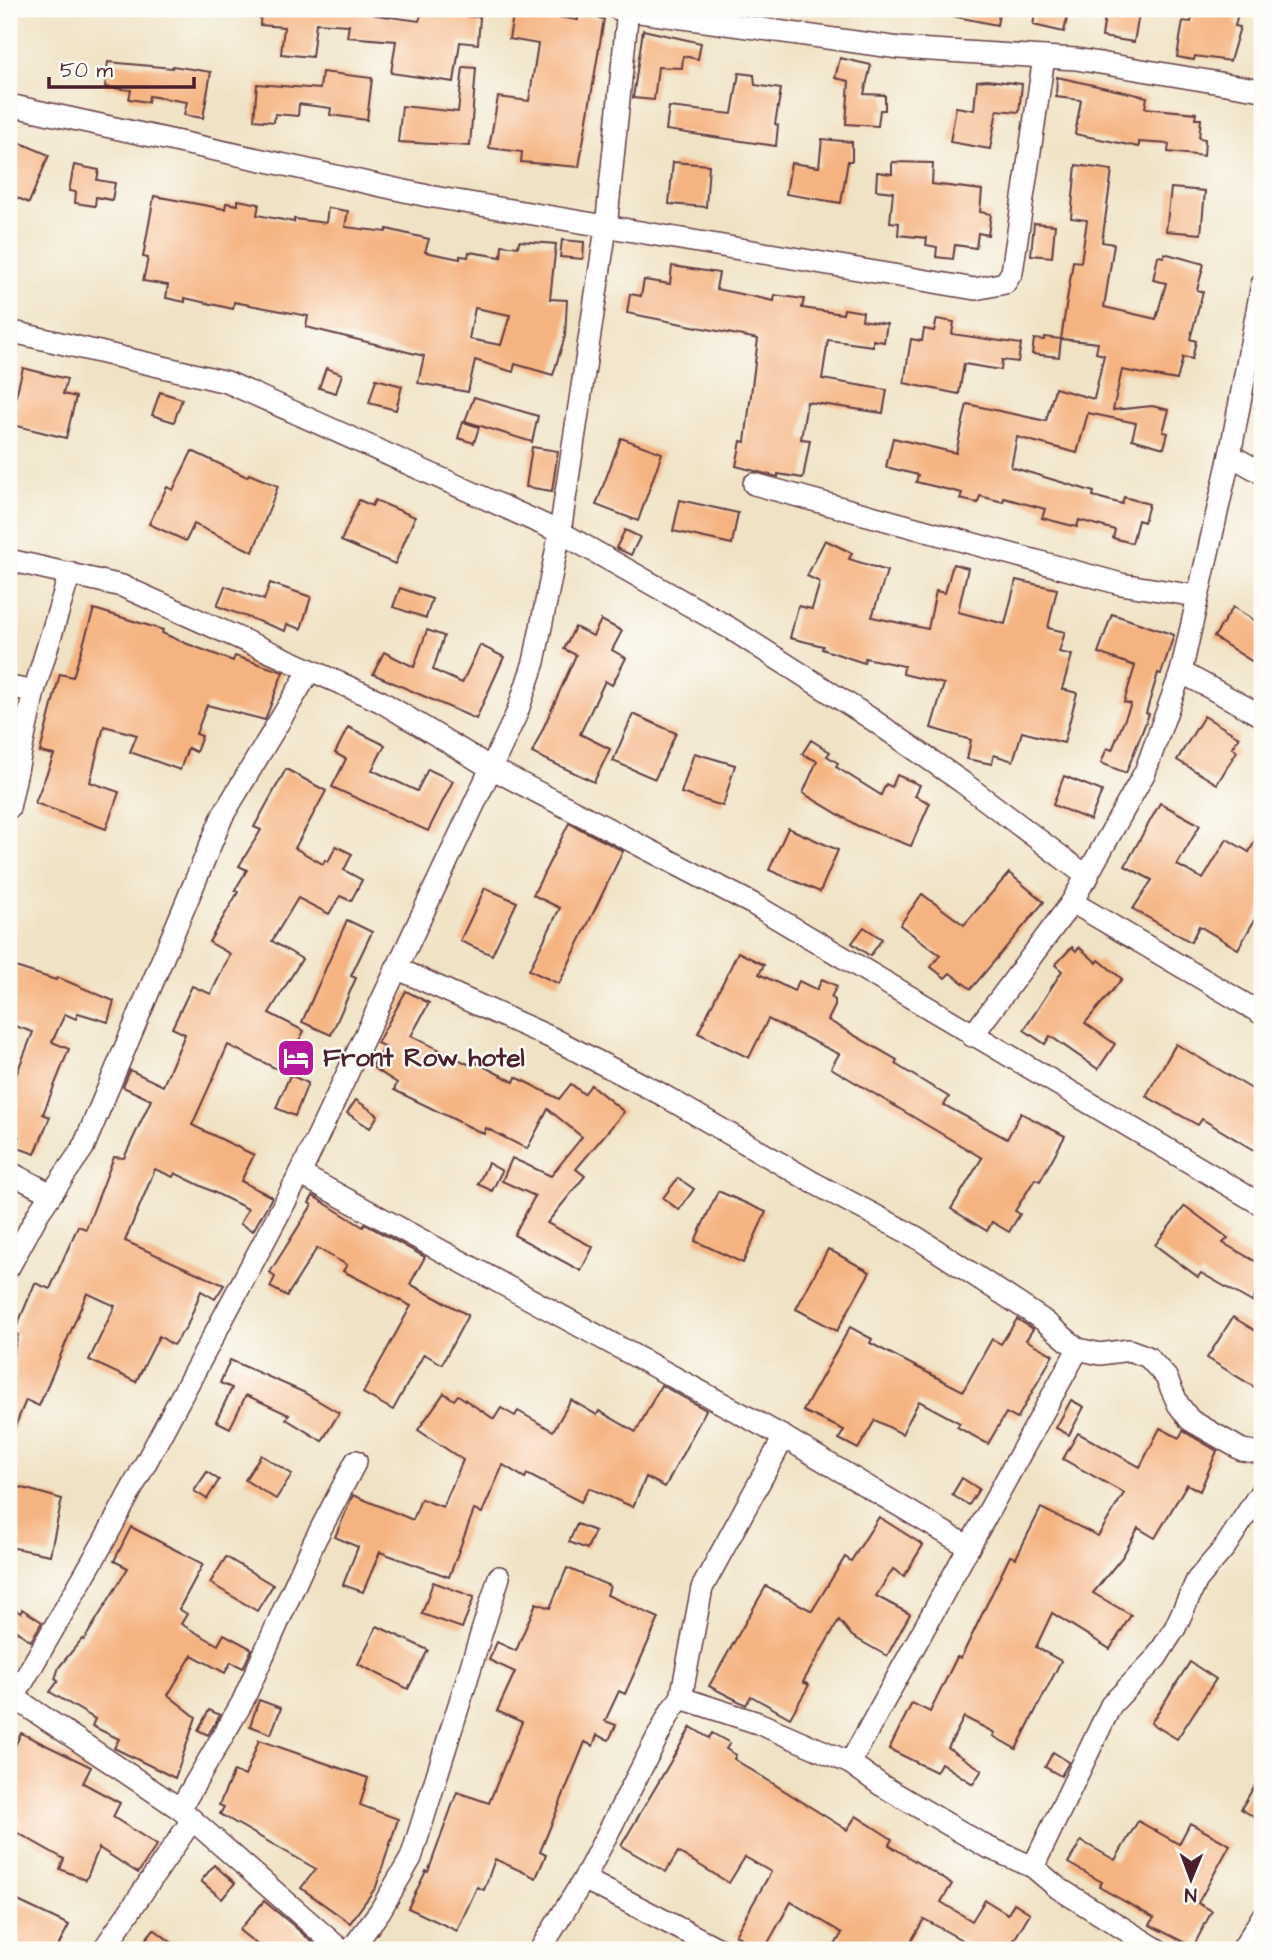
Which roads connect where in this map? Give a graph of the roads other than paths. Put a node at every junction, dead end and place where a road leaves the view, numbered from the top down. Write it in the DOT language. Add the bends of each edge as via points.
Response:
graph roads {
  1 [pos="625,9"];
  2 [pos="1044,57"];
  3 [pos="1262,90"];
  4 [pos="9,105"];
  5 [pos="606,228"];
  6 [pos="1262,285"];
  7 [pos="9,331"];
  8 [pos="1230,455"];
  9 [pos="1262,473"];
  10 [pos="754,484"];
  11 [pos="560,532"];
  12 [pos="9,560"];
  13 [pos="70,573"];
  14 [pos="1196,596"];
  15 [pos="310,670"];
  16 [pos="1181,672"];
  17 [pos="9,687"];
  18 [pos="34,691"];
  19 [pos="1262,716"];
  20 [pos="491,768"];
  21 [pos="9,808"];
  22 [pos="1088,877"];
  23 [pos="1073,902"];
  24 [pos="396,968"];
  25 [pos="1262,1014"];
  26 [pos="972,1036"];
  27 [pos="9,1172"];
  28 [pos="300,1174"];
  29 [pos="51,1195"];
  30 [pos="1262,1205"];
  31 [pos="9,1267"];
  32 [pos="1078,1349"];
  33 [pos="784,1437"];
  34 [pos="1262,1452"];
  35 [pos="356,1461"];
  36 [pos="1262,1490"];
  37 [pos="969,1546"];
  38 [pos="499,1577"];
  39 [pos="681,1698"];
  40 [pos="12,1702"];
  41 [pos="850,1763"];
  42 [pos="186,1815"];
  43 [pos="1033,1867"];
  44 [pos="584,1879"];
  45 [pos="1262,1917"];
  46 [pos="103,1950"];
  47 [pos="341,1950"];
  48 [pos="351,1950"];
  49 [pos="540,1950"];
  50 [pos="721,1950"];
  51 [pos="1158,1950"];
  52 [pos="1242,1950"];
  1 -- 2 [label="street" via="899,48"];
  1 -- 5 [label="street"];
  2 -- 3 [label="street"];
  2 -- 5 [label="street" via="1012,272 1005,284 975,289"];
  4 -- 5 [label="street" via="428,196"];
  5 -- 11 [label="street"];
  6 -- 8 [label="street"];
  7 -- 11 [label="street" via="228,382"];
  8 -- 9 [label="street"];
  8 -- 14 [label="street"];
  10 -- 14 [label="street" via="1121,584"];
  11 -- 20 [label="street" via="534,662"];
  11 -- 22 [label="street" via="728,627 870,718"];
  12 -- 13 [label="street"];
  13 -- 15 [label="street" via="122,586"];
  13 -- 18 [label="street"];
  14 -- 16 [label="street"];
  15 -- 20 [label="street" via="380,701"];
  15 -- 29 [label="street" via="223,815 83,1148"];
  16 -- 19 [label="street"];
  16 -- 22 [label="street" via="1145,772"];
  17 -- 18 [label="street"];
  18 -- 21 [label="street"];
  20 -- 24 [label="street"];
  20 -- 26 [label="street" via="753,905"];
  22 -- 23 [label="street"];
  23 -- 25 [label="street"];
  23 -- 26 [label="street"];
  24 -- 28 [label="street"];
  24 -- 32 [label="street" via="552,1038 649,1088 916,1237 1043,1320"];
  26 -- 30 [label="street"];
  27 -- 29 [label="street"];
  28 -- 33 [label="street"];
  28 -- 40 [label="street" via="117,1517"];
  29 -- 31 [label="street"];
  32 -- 34 [label="street" via="1100,1354 1129,1350 1148,1357 1166,1377 1189,1420 1242,1450"];
  32 -- 37 [label="street"];
  33 -- 37 [label="street"];
  33 -- 39 [label="street" via="702,1588"];
  35 -- 42 [label="street"];
  36 -- 43 [label="street" via="1197,1580 1156,1658 1111,1705"];
  37 -- 41 [label="street"];
  38 -- 48 [label="street" via="411,1858"];
  39 -- 41 [label="street" via="758,1723"];
  39 -- 44 [label="street"];
  40 -- 42 [label="street"];
  41 -- 43 [label="street" via="985,1846"];
  42 -- 46 [label="street"];
  42 -- 47 [label="street"];
  43 -- 51 [label="street" via="1058,1888"];
  44 -- 49 [label="street"];
  44 -- 50 [label="street"];
  45 -- 52 [label="street"];
}
